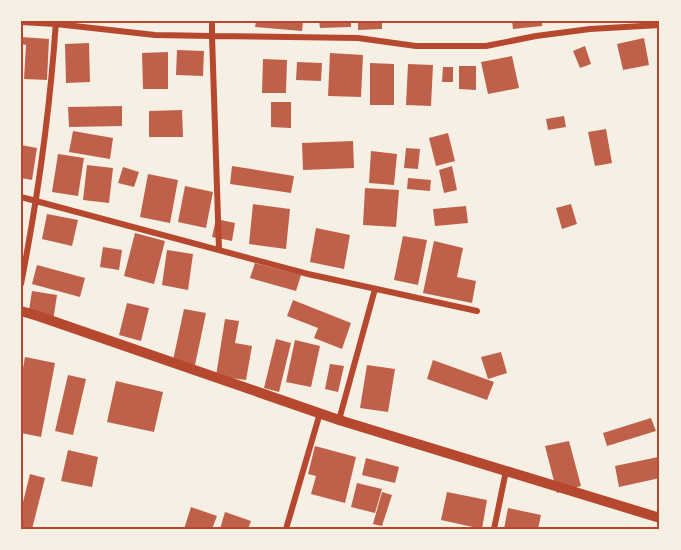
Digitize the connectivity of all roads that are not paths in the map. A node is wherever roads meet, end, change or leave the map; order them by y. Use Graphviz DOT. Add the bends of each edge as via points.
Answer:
graph roads {
  1 [pos="212,21"];
  2 [pos="21,22"];
  3 [pos="56,22"];
  4 [pos="660,25"];
  5 [pos="212,36"];
  6 [pos="21,197"];
  7 [pos="36,200"];
  8 [pos="219,249"];
  9 [pos="21,284"];
  10 [pos="375,289"];
  11 [pos="21,311"];
  12 [pos="477,311"];
  13 [pos="320,413"];
  14 [pos="339,420"];
  15 [pos="506,471"];
  16 [pos="660,518"];
  17 [pos="286,529"];
  18 [pos="494,529"];
  1 -- 5 [label="street"];
  2 -- 3 [label="street"];
  3 -- 5 [label="street" via="155,35"];
  3 -- 7 [label="street"];
  4 -- 5 [label="street" via="590,29 486,46 416,46 358,38"];
  5 -- 8 [label="street"];
  6 -- 7 [label="street"];
  7 -- 8 [label="street"];
  7 -- 9 [label="street"];
  8 -- 10 [label="street"];
  10 -- 12 [label="street"];
  10 -- 14 [label="street"];
  11 -- 13 [label="street"];
  13 -- 14 [label="street"];
  13 -- 17 [label="street"];
  14 -- 15 [label="street"];
  15 -- 16 [label="street"];
  15 -- 18 [label="street"];
}
